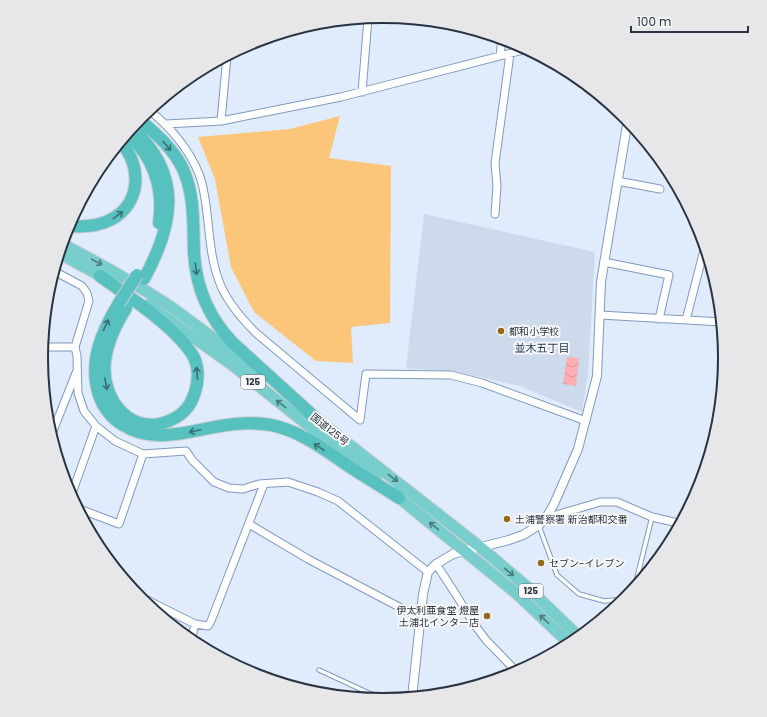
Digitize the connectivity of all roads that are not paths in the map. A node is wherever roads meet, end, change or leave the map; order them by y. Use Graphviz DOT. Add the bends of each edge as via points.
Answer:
graph roads {
  1 [pos="368,24"];
  2 [pos="501,45"];
  3 [pos="518,52"];
  4 [pos="510,54"];
  5 [pos="500,56"];
  6 [pos="226,63"];
  7 [pos="362,92"];
  8 [pos="154,114"];
  9 [pos="221,121"];
  10 [pos="144,123"];
  11 [pos="166,124"];
  12 [pos="626,127"];
  13 [pos="136,132"];
  14 [pos="130,138"];
  15 [pos="124,146"];
  16 [pos="616,181"];
  17 [pos="660,189"];
  18 [pos="495,214"];
  19 [pos="76,226"];
  20 [pos="68,247"];
  21 [pos="64,256"];
  22 [pos="703,256"];
  23 [pos="604,262"];
  24 [pos="59,273"];
  25 [pos="100,276"];
  26 [pos="140,277"];
  27 [pos="122,306"];
  28 [pos="600,315"];
  29 [pos="660,319"];
  30 [pos="686,320"];
  31 [pos="717,322"];
  32 [pos="49,347"];
  33 [pos="75,347"];
  34 [pos="77,371"];
  35 [pos="586,421"];
  36 [pos="322,423"];
  37 [pos="96,426"];
  38 [pos="55,427"];
  39 [pos="143,454"];
  40 [pos="264,484"];
  41 [pos="74,486"];
  42 [pos="399,498"];
  43 [pos="85,511"];
  44 [pos="546,518"];
  45 [pos="652,518"];
  46 [pos="676,523"];
  47 [pos="249,524"];
  48 [pos="539,525"];
  49 [pos="480,547"];
  50 [pos="465,550"];
  51 [pos="436,564"];
  52 [pos="428,572"];
  53 [pos="637,579"];
  54 [pos="617,600"];
  55 [pos="154,604"];
  56 [pos="420,618"];
  57 [pos="195,624"];
  58 [pos="575,633"];
  59 [pos="193,634"];
  60 [pos="567,639"];
  61 [pos="513,668"];
  62 [pos="319,670"];
  63 [pos="413,692"];
  64 [pos="369,693"];
  1 -- 7 [label="street"];
  2 -- 5 [label="street"];
  3 -- 4 [label="street"];
  4 -- 5 [label="street"];
  4 -- 18 [label="street" via="495,163"];
  5 -- 7 [label="street"];
  6 -- 9 [label="street"];
  7 -- 9 [label="street"];
  8 -- 11 [label="street"];
  9 -- 11 [label="street"];
  10 -- 36 [label="highway, one-way" via="171,150 187,180 192,202 197,279 210,313 224,335"];
  11 -- 35 [label="street" via="188,153 199,174 215,268 220,283 236,310 256,333 360,420 366,374 400,374 451,375 482,383"];
  12 -- 16 [label="street"];
  13 -- 26 [label="highway" via="153,151 162,168 167,191 168,216 154,260"];
  14 -- 26 [label="highway" via="150,161 160,195 158,227"];
  19 -- 15 [label="highway, one-way" via="101,224 119,215 130,202 137,177 128,151"];
  16 -- 17 [label="street"];
  16 -- 23 [label="street"];
  20 -- 36 [label="highway, 国道125号 / 125, one-way" via="170,307"];
  21 -- 25 [label="highway, 国道125号 / 125"];
  22 -- 30 [label="street"];
  23 -- 28 [label="street"];
  23 -- 29 [label="street" via="669,275"];
  24 -- 33 [label="street" via="82,286 90,301"];
  27 -- 25 [label="highway, one-way" via="106,352 104,368 105,382 111,400 130,419 157,425 168,422 188,408 195,393 198,374 192,355 160,320"];
  42 -- 25 [label="highway, 国道125号 / 125, one-way" via="231,364 165,316"];
  26 -- 27 [label="highway, bridge"];
  42 -- 27 [label="highway, one-way" via="311,441 284,428 260,423 236,424 159,435 135,432 120,424 112,418 102,402 95,374 97,353 105,328"];
  28 -- 29 [label="street"];
  28 -- 35 [label="street" via="597,376"];
  29 -- 30 [label="street"];
  30 -- 31 [label="street"];
  32 -- 33 [label="street"];
  33 -- 34 [label="street"];
  34 -- 37 [label="street" via="78,393 84,410"];
  34 -- 38 [label="street"];
  35 -- 44 [label="street" via="578,450"];
  36 -- 49 [label="highway, 国道125号 / 125, one-way"];
  37 -- 39 [label="street" via="115,441"];
  37 -- 41 [label="street"];
  39 -- 40 [label="street" via="186,451 214,482 229,488 243,489"];
  39 -- 43 [label="street" via="119,524"];
  40 -- 47 [label="street"];
  40 -- 52 [label="street" via="288,482 338,502"];
  50 -- 42 [label="highway, 国道125号 / 125, one-way"];
  44 -- 45 [label="street" via="600,502 617,502"];
  44 -- 48 [label="street"];
  45 -- 46 [label="street"];
  45 -- 53 [label="lane"];
  47 -- 56 [label="street"];
  47 -- 57 [label="street" via="211,621 208,626"];
  48 -- 49 [label="street" via="523,535"];
  48 -- 54 [label="lane" via="557,575 579,594 604,601"];
  49 -- 50 [label="street"];
  49 -- 58 [label="highway, 国道125号 / 125, one-way" via="526,586"];
  50 -- 51 [label="street"];
  60 -- 50 [label="highway, 国道125号 / 125, one-way"];
  51 -- 52 [label="street"];
  51 -- 61 [label="street" via="474,624"];
  52 -- 56 [label="street"];
  55 -- 57 [label="street"];
  56 -- 63 [label="street"];
  57 -- 59 [label="street"];
  62 -- 64 [label="lane"];
}
